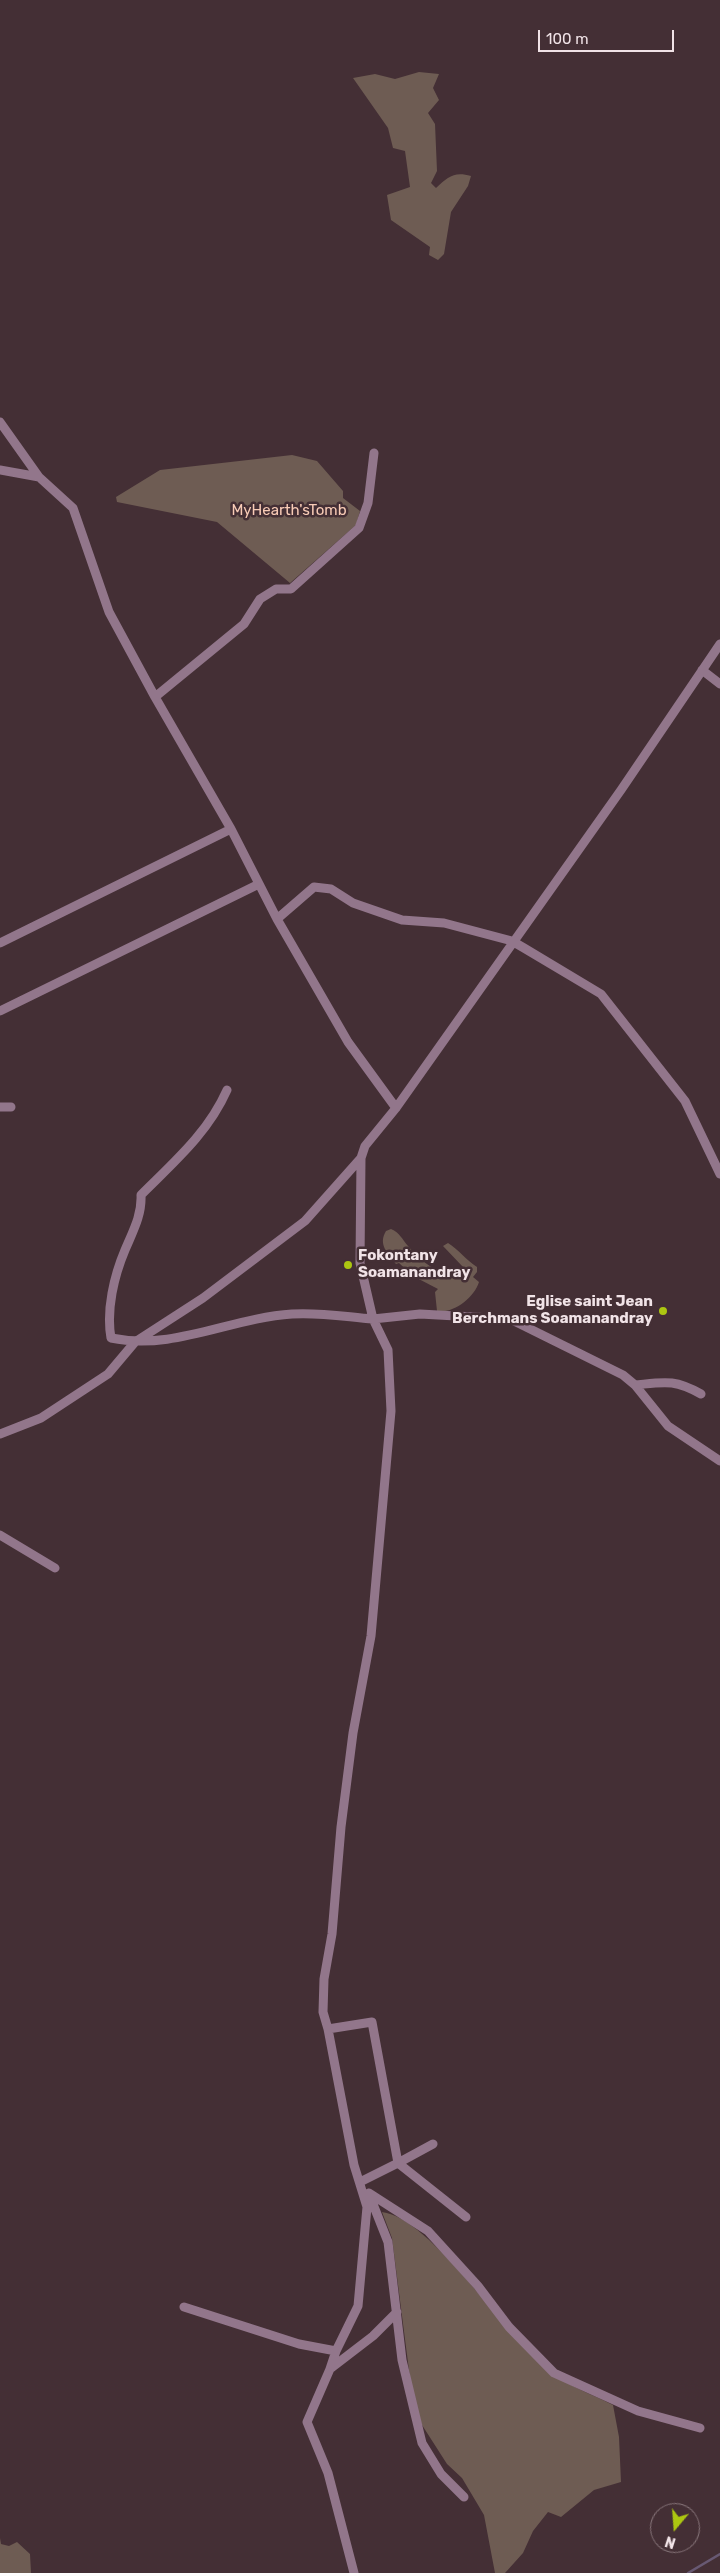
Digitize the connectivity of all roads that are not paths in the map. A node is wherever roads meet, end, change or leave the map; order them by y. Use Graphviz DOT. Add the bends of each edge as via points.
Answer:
graph roads {
  1 [pos="0,422"];
  2 [pos="374,453"];
  3 [pos="0,470"];
  4 [pos="39,477"];
  5 [pos="720,644"];
  6 [pos="702,670"];
  7 [pos="720,684"];
  8 [pos="155,697"];
  9 [pos="232,829"];
  10 [pos="259,884"];
  11 [pos="277,919"];
  12 [pos="512,941"];
  13 [pos="0,943"];
  14 [pos="0,1010"];
  15 [pos="227,1090"];
  16 [pos="0,1107"];
  17 [pos="11,1107"];
  18 [pos="396,1108"];
  19 [pos="361,1158"];
  20 [pos="720,1174"];
  21 [pos="373,1319"];
  22 [pos="135,1342"];
  23 [pos="635,1386"];
  24 [pos="701,1394"];
  25 [pos="0,1434"];
  26 [pos="719,1460"];
  27 [pos="0,1535"];
  28 [pos="55,1568"];
  29 [pos="328,2029"];
  30 [pos="433,2144"];
  31 [pos="398,2163"];
  32 [pos="360,2182"];
  33 [pos="368,2193"];
  34 [pos="466,2217"];
  35 [pos="184,2307"];
  36 [pos="396,2312"];
  37 [pos="336,2351"];
  38 [pos="330,2369"];
  39 [pos="700,2428"];
  40 [pos="464,2497"];
  41 [pos="354,2573"];
  1 -- 4 [label="street"];
  2 -- 8 [label="street" via="368,503 359,528 291,589 276,589 260,599 244,624"];
  3 -- 4 [label="street"];
  4 -- 8 [label="street" via="73,508 109,612"];
  5 -- 6 [label="street"];
  6 -- 7 [label="street"];
  6 -- 12 [label="street" via="621,790"];
  8 -- 9 [label="street"];
  9 -- 10 [label="street"];
  9 -- 13 [label="street"];
  10 -- 11 [label="street"];
  10 -- 14 [label="street"];
  11 -- 12 [label="street" via="314,887 331,889 353,903 402,920 444,923"];
  11 -- 18 [label="street" via="348,1042"];
  12 -- 18 [label="street"];
  12 -- 20 [label="street" via="601,994 684,1101"];
  15 -- 22 [label="street" via="202,1134 141,1195 142,1210 124,1253 108,1320 111,1338"];
  16 -- 17 [label="street"];
  18 -- 19 [label="street" via="365,1146"];
  19 -- 21 [label="street" via="360,1263"];
  19 -- 22 [label="street" via="305,1221 203,1298"];
  21 -- 22 [label="street" via="293,1314 164,1341"];
  21 -- 23 [label="street" via="420,1314 510,1319 622,1375"];
  21 -- 29 [label="street" via="388,1350 391,1411 371,1636 353,1733 332,1934 324,1979 323,2012"];
  22 -- 25 [label="street" via="108,1374 59,1408"];
  23 -- 24 [label="street" via="667,1382 682,1384"];
  23 -- 26 [label="street" via="668,1426"];
  27 -- 28 [label="street"];
  29 -- 31 [label="street" via="372,2022"];
  29 -- 32 [label="street"];
  30 -- 31 [label="street"];
  31 -- 32 [label="street"];
  31 -- 34 [label="street"];
  32 -- 33 [label="street"];
  32 -- 37 [label="street" via="367,2208 358,2306"];
  33 -- 36 [label="street" via="388,2242"];
  33 -- 39 [label="street" via="428,2231 478,2286 509,2327 554,2373 638,2410"];
  35 -- 37 [label="street" via="299,2344"];
  36 -- 38 [label="street" via="373,2336"];
  36 -- 40 [label="street" via="402,2360 422,2443 441,2474"];
  37 -- 38 [label="street"];
  38 -- 41 [label="street" via="307,2422 328,2472"];
}
